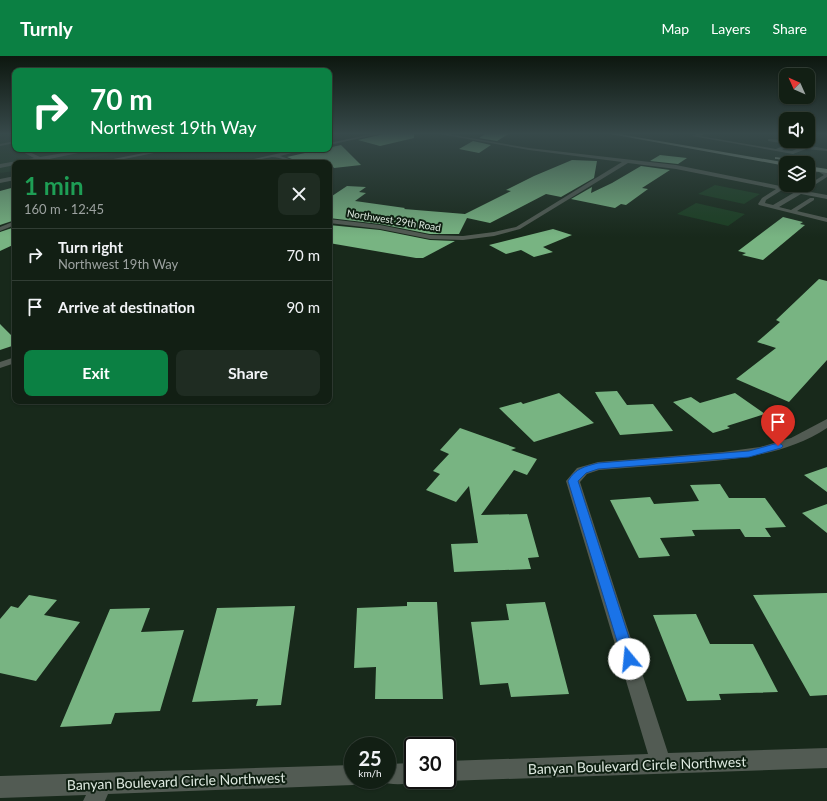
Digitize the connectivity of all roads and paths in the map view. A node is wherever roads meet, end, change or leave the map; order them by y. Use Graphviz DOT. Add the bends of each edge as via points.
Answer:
graph roads {
  1 [pos="616,168"];
  2 [pos="680,168"];
  3 [pos="815,169"];
  4 [pos="815,170"];
  5 [pos="820,170"];
  6 [pos="827,170"];
  7 [pos="12,179"];
  8 [pos="815,179"];
  9 [pos="0,181"];
  10 [pos="779,185"];
  11 [pos="779,189"];
  12 [pos="797,192"];
  13 [pos="804,192"];
  14 [pos="827,197"];
  15 [pos="812,199"];
  16 [pos="772,208"];
  17 [pos="792,212"];
  18 [pos="827,220"];
  19 [pos="332,221"];
  20 [pos="12,224"];
  21 [pos="0,229"];
  22 [pos="12,361"];
  23 [pos="0,365"];
  24 [pos="827,423"];
  25 [pos="827,758"];
  26 [pos="661,764"];
  27 [pos="456,771"];
  28 [pos="344,776"];
  29 [pos="0,787"];
  30 [pos="97,792"];
  1 -- 19 [label="street, Northwest 29th Road" via="518,228 494,234 463,238 430,237"];
  2 -- 10 [label="street"];
  3 -- 5 [label="main road"];
  4 -- 5 [label="street"];
  5 -- 6 [label="street"];
  6 -- 8 [label="street"];
  7 -- 9 [label="street"];
  11 -- 16 [label="street" via="761,204"];
  12 -- 16 [label="street"];
  13 -- 14 [label="street"];
  15 -- 17 [label="street"];
  16 -- 17 [label="street"];
  17 -- 18 [label="street"];
  20 -- 21 [label="street"];
  22 -- 23 [label="street"];
  24 -- 26 [label="street" via="804,436 749,454 598,466 582,471 573,481"];
  25 -- 26 [label="street, Banyan Boulevard Circle Northwest"];
  26 -- 27 [label="street, Banyan Boulevard Circle Northwest"];
  28 -- 30 [label="street, Banyan Boulevard Circle Northwest"];
  29 -- 30 [label="street, Banyan Boulevard Circle Northwest"];
}
